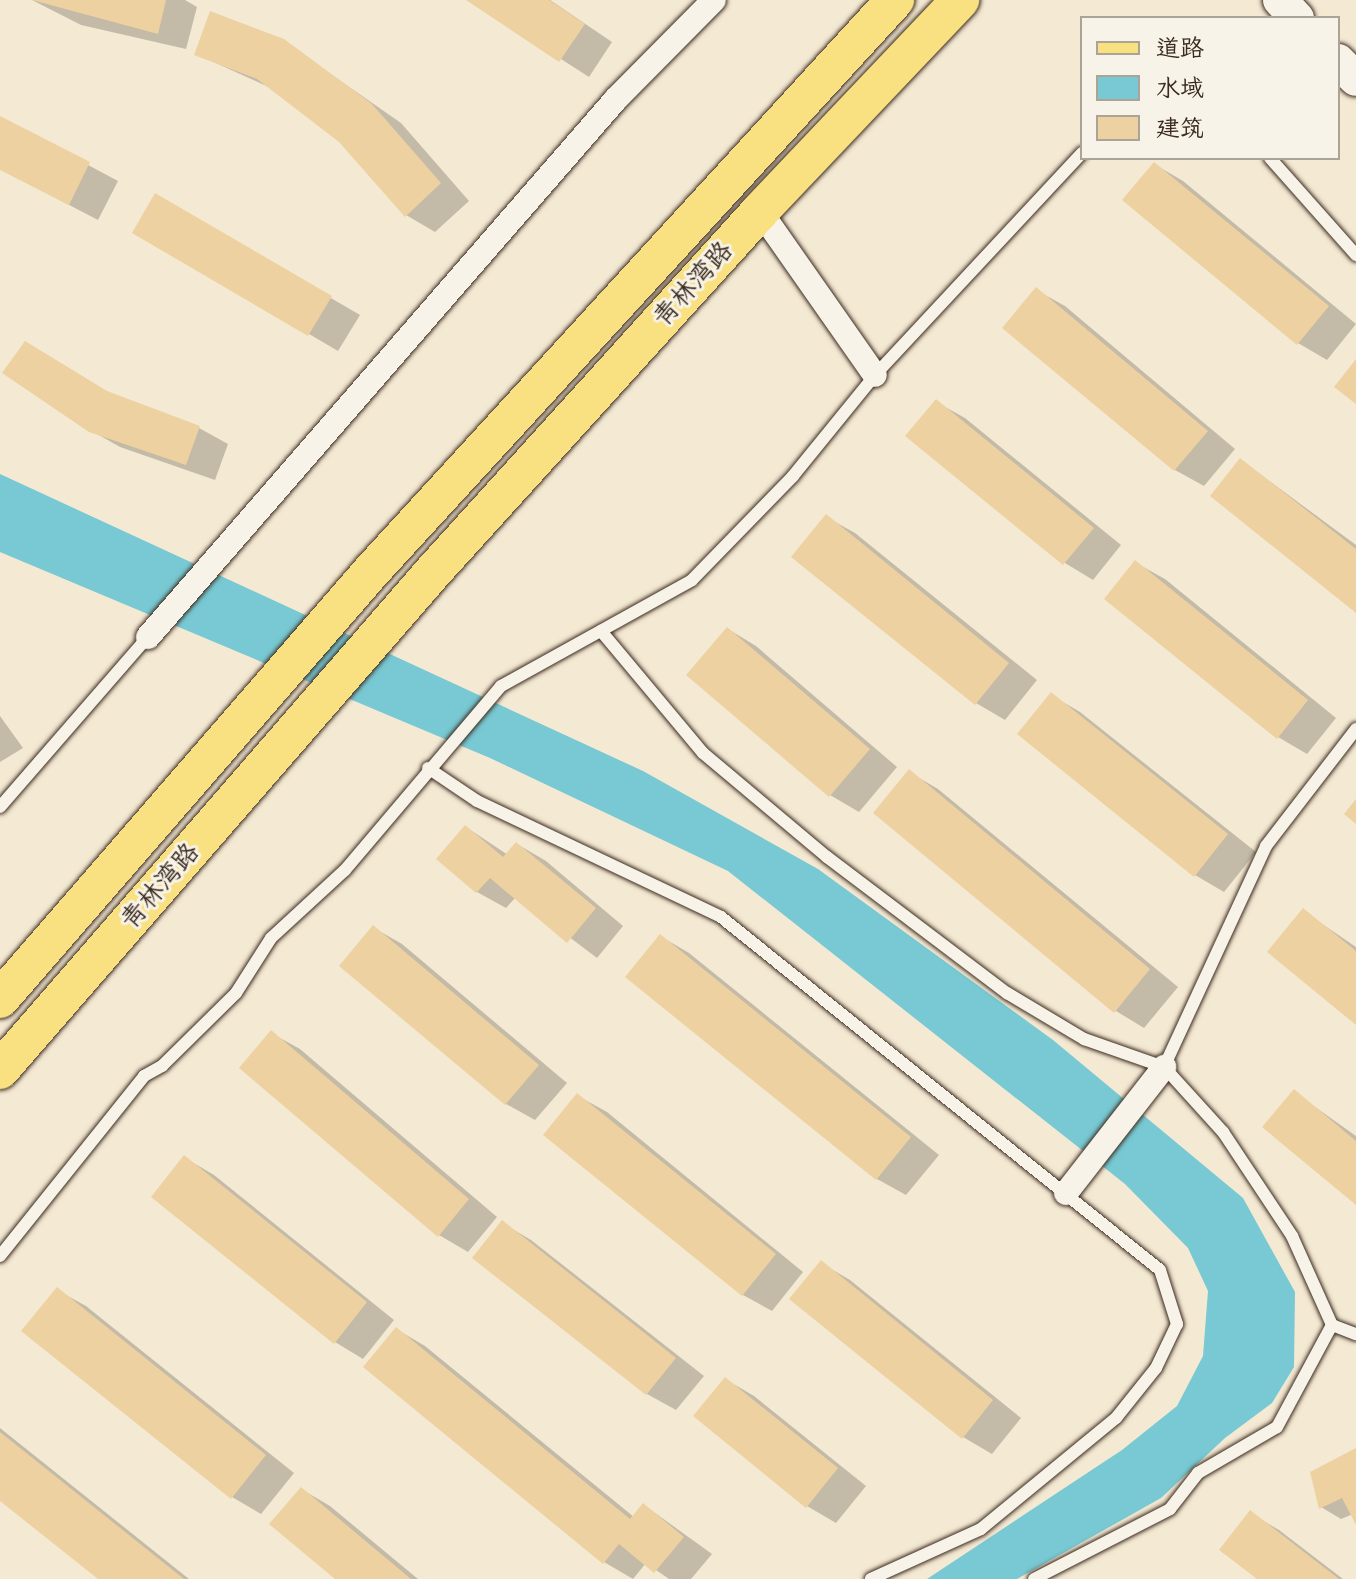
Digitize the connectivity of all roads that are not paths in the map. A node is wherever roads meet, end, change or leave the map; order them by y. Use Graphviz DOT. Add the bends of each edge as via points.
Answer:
graph roads {
  1 [pos="714,0"];
  2 [pos="895,0"];
  3 [pos="960,0"];
  4 [pos="1280,0"];
  5 [pos="1295,16"];
  6 [pos="1340,63"];
  7 [pos="1356,79"];
  8 [pos="1080,155"];
  9 [pos="1272,160"];
  10 [pos="760,211"];
  11 [pos="1356,255"];
  12 [pos="875,375"];
  13 [pos="601,631"];
  14 [pos="148,637"];
  15 [pos="1356,729"];
  16 [pos="433,764"];
  17 [pos="0,807"];
  18 [pos="0,999"];
  19 [pos="1164,1067"];
  20 [pos="0,1070"];
  21 [pos="1070,1186"];
  22 [pos="0,1256"];
  23 [pos="1332,1325"];
  24 [pos="1356,1334"];
  25 [pos="871,1579"];
  26 [pos="1034,1579"];
  1 -- 14 [label="street" via="616,99"];
  2 -- 18 [label="main road, 青林湾路" via="369,574"];
  3 -- 10 [label="main road, 青林湾路"];
  4 -- 5 [label="main road"];
  6 -- 7 [label="main road"];
  8 -- 12 [label="lane"];
  9 -- 11 [label="lane"];
  10 -- 12 [label="street"];
  10 -- 20 [label="main road, 青林湾路" via="432,573"];
  12 -- 13 [label="lane" via="793,476 692,580"];
  13 -- 16 [label="lane" via="501,686"];
  13 -- 19 [label="lane" via="703,753 827,857 1007,993 1084,1039"];
  14 -- 17 [label="lane"];
  15 -- 19 [label="lane" via="1266,846"];
  16 -- 21 [label="lane" via="477,801 721,917"];
  16 -- 22 [label="lane" via="345,870 271,938 236,993 162,1066 144,1076"];
  19 -- 21 [label="street"];
  19 -- 23 [label="lane" via="1223,1132 1292,1236"];
  21 -- 25 [label="lane" via="1160,1270 1177,1324 1156,1368 1116,1418 981,1529"];
  23 -- 24 [label="lane"];
  23 -- 26 [label="lane" via="1277,1427 1198,1473 1170,1509"];
}
